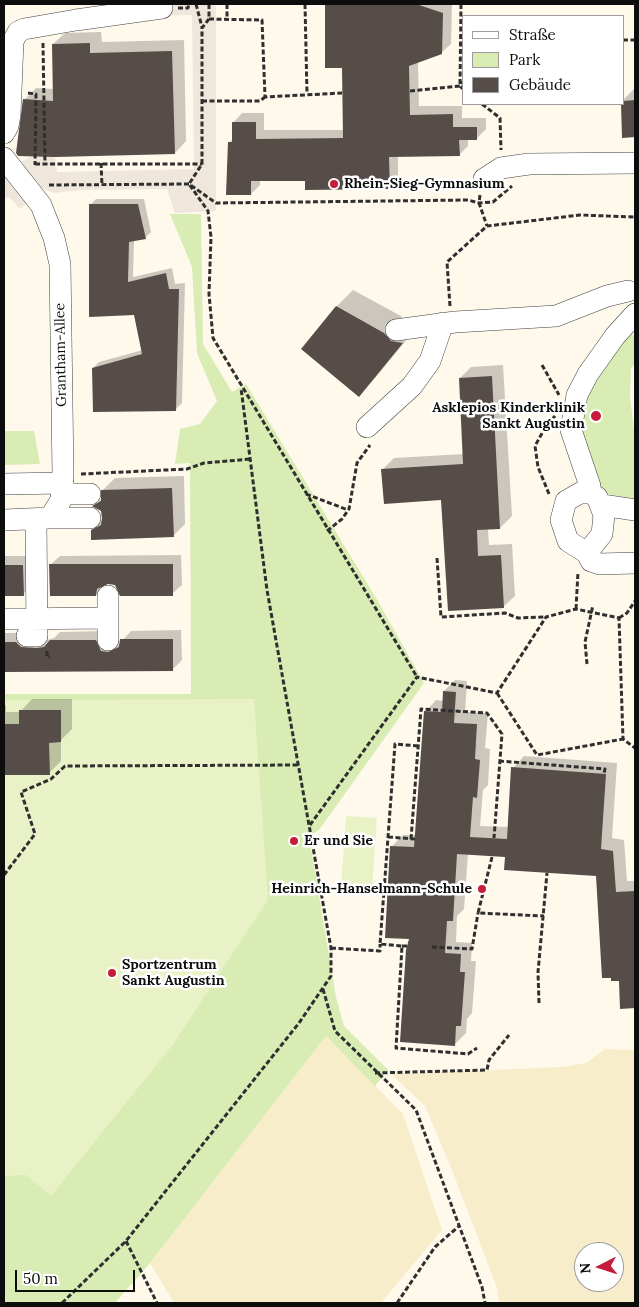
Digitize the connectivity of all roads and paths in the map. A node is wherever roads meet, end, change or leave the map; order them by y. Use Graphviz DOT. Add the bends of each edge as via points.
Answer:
graph roads {
  1 [pos="196,4"];
  2 [pos="209,4"];
  3 [pos="227,4"];
  4 [pos="305,4"];
  5 [pos="461,4"];
  6 [pos="162,8"];
  7 [pos="209,19"];
  8 [pos="227,20"];
  9 [pos="43,25"];
  10 [pos="202,28"];
  11 [pos="461,87"];
  12 [pos="12,91"];
  13 [pos="410,91"];
  14 [pos="342,93"];
  15 [pos="307,94"];
  16 [pos="265,97"];
  17 [pos="202,101"];
  18 [pos="483,105"];
  19 [pos="4,133"];
  20 [pos="4,158"];
  21 [pos="101,163"];
  22 [pos="35,164"];
  23 [pos="45,164"];
  24 [pos="202,164"];
  25 [pos="635,164"];
  26 [pos="492,173"];
  27 [pos="190,184"];
  28 [pos="102,185"];
  29 [pos="521,185"];
  30 [pos="33,186"];
  31 [pos="479,203"];
  32 [pos="635,216"];
  33 [pos="487,226"];
  34 [pos="632,286"];
  35 [pos="635,314"];
  36 [pos="449,323"];
  37 [pos="396,330"];
  38 [pos="542,365"];
  39 [pos="241,388"];
  40 [pos="571,401"];
  41 [pos="367,427"];
  42 [pos="251,459"];
  43 [pos="4,484"];
  44 [pos="63,484"];
  45 [pos="90,494"];
  46 [pos="305,494"];
  47 [pos="550,497"];
  48 [pos="596,499"];
  49 [pos="348,510"];
  50 [pos="635,510"];
  51 [pos="90,518"];
  52 [pos="43,519"];
  53 [pos="4,520"];
  54 [pos="437,558"];
  55 [pos="581,559"];
  56 [pos="635,563"];
  57 [pos="108,596"];
  58 [pos="635,601"];
  59 [pos="593,605"];
  60 [pos="576,609"];
  61 [pos="592,611"];
  62 [pos="546,616"];
  63 [pos="108,618"];
  64 [pos="619,618"];
  65 [pos="4,619"];
  66 [pos="37,632"];
  67 [pos="108,640"];
  68 [pos="587,664"];
  69 [pos="418,676"];
  70 [pos="497,693"];
  71 [pos="623,738"];
  72 [pos="418,746"];
  73 [pos="635,748"];
  74 [pos="499,761"];
  75 [pos="300,765"];
  76 [pos="604,774"];
  77 [pos="310,826"];
  78 [pos="388,838"];
  79 [pos="494,838"];
  80 [pos="492,856"];
  81 [pos="548,873"];
  82 [pos="4,875"];
  83 [pos="478,912"];
  84 [pos="544,916"];
  85 [pos="380,944"];
  86 [pos="402,946"];
  87 [pos="407,946"];
  88 [pos="432,947"];
  89 [pos="331,948"];
  90 [pos="323,989"];
  91 [pos="539,1003"];
  92 [pos="509,1036"];
  93 [pos="476,1048"];
  94 [pos="376,1072"];
  95 [pos="459,1226"];
  96 [pos="126,1241"];
  97 [pos="62,1303"];
  98 [pos="157,1303"];
  99 [pos="397,1303"];
  100 [pos="485,1303"];
  1 -- 10 [label="path"];
  2 -- 7 [label="path"];
  3 -- 8 [label="path"];
  4 -- 15 [label="path"];
  5 -- 11 [label="path"];
  6 -- 9 [label="street"];
  7 -- 8 [label="path"];
  7 -- 10 [label="path"];
  8 -- 16 [label="path" via="262,20"];
  9 -- 12 [label="street" via="24,29 15,35"];
  9 -- 23 [label="path"];
  10 -- 17 [label="path"];
  11 -- 13 [label="path"];
  12 -- 19 [label="street"];
  12 -- 22 [label="path" via="36,94"];
  14 -- 15 [label="path"];
  15 -- 16 [label="path"];
  16 -- 17 [label="path" via="260,101"];
  17 -- 24 [label="path"];
  18 -- 26 [label="path" via="500,118"];
  20 -- 30 [label="street, Grantham-Allee"];
  21 -- 23 [label="path"];
  21 -- 24 [label="path"];
  21 -- 28 [label="path"];
  22 -- 23 [label="path"];
  22 -- 30 [label="path"];
  24 -- 27 [label="path"];
  25 -- 26 [label="street" via="528,164"];
  27 -- 28 [label="path"];
  27 -- 31 [label="path" via="216,203 468,200"];
  27 -- 39 [label="path" via="208,211 213,338"];
  28 -- 30 [label="path"];
  29 -- 31 [label="path" via="511,186 493,202"];
  30 -- 44 [label="street, Grantham-Allee" via="48,218 60,264"];
  31 -- 33 [label="path"];
  32 -- 33 [label="path" via="580,215"];
  33 -- 36 [label="path" via="447,262"];
  34 -- 35 [label="street" via="630,304"];
  34 -- 36 [label="street" via="556,316"];
  35 -- 40 [label="street" via="615,336"];
  36 -- 37 [label="street"];
  36 -- 41 [label="street" via="430,361 412,386"];
  38 -- 40 [label="path"];
  39 -- 42 [label="path"];
  39 -- 46 [label="path"];
  40 -- 47 [label="path" via="546,426 535,446 538,467"];
  40 -- 48 [label="street" via="571,430"];
  42 -- 44 [label="path"];
  42 -- 75 [label="path" via="267,590"];
  43 -- 44 [label="street"];
  44 -- 45 [label="street"];
  44 -- 52 [label="street, Grantham-Allee" via="61,500"];
  46 -- 49 [label="path"];
  46 -- 69 [label="path"];
  48 -- 50 [label="street"];
  48 -- 55 [label="street" via="604,525 602,534"];
  48 -- 55 [label="street" via="580,493 566,501 561,520 568,541"];
  51 -- 52 [label="street"];
  52 -- 53 [label="street"];
  52 -- 66 [label="street"];
  54 -- 62 [label="path" via="441,617 505,613 518,618"];
  55 -- 56 [label="street" via="600,564"];
  55 -- 60 [label="path"];
  57 -- 63 [label="street"];
  58 -- 64 [label="path"];
  59 -- 61 [label="path"];
  60 -- 61 [label="path"];
  60 -- 62 [label="path"];
  61 -- 64 [label="path"];
  61 -- 68 [label="path" via="585,642"];
  62 -- 70 [label="path"];
  63 -- 66 [label="street"];
  63 -- 67 [label="street"];
  64 -- 71 [label="path"];
  65 -- 66 [label="street"];
  69 -- 70 [label="path"];
  69 -- 77 [label="path"];
  70 -- 71 [label="path" via="537,755"];
  71 -- 73 [label="path"];
  72 -- 74 [label="path" via="421,709 487,713 502,734"];
  72 -- 78 [label="path" via="395,744"];
  72 -- 78 [label="path" via="413,839"];
  74 -- 76 [label="path" via="605,768"];
  74 -- 79 [label="path"];
  75 -- 77 [label="path"];
  75 -- 82 [label="path" via="65,766 51,779 21,792 35,834"];
  77 -- 89 [label="path"];
  78 -- 85 [label="path"];
  80 -- 83 [label="path"];
  81 -- 84 [label="path"];
  83 -- 84 [label="path"];
  83 -- 88 [label="path" via="472,949"];
  84 -- 91 [label="path" via="538,972"];
  85 -- 86 [label="path"];
  85 -- 89 [label="path" via="380,951"];
  86 -- 87 [label="path"];
  86 -- 93 [label="path" via="396,1048 468,1054"];
  89 -- 90 [label="path" via="331,976"];
  90 -- 94 [label="path" via="335,1031"];
  90 -- 96 [label="path"];
  92 -- 94 [label="path" via="489,1060 487,1070"];
  94 -- 95 [label="path" via="416,1110"];
  95 -- 99 [label="path" via="435,1247"];
  95 -- 100 [label="path"];
  96 -- 97 [label="path"];
  96 -- 98 [label="path"];
}
